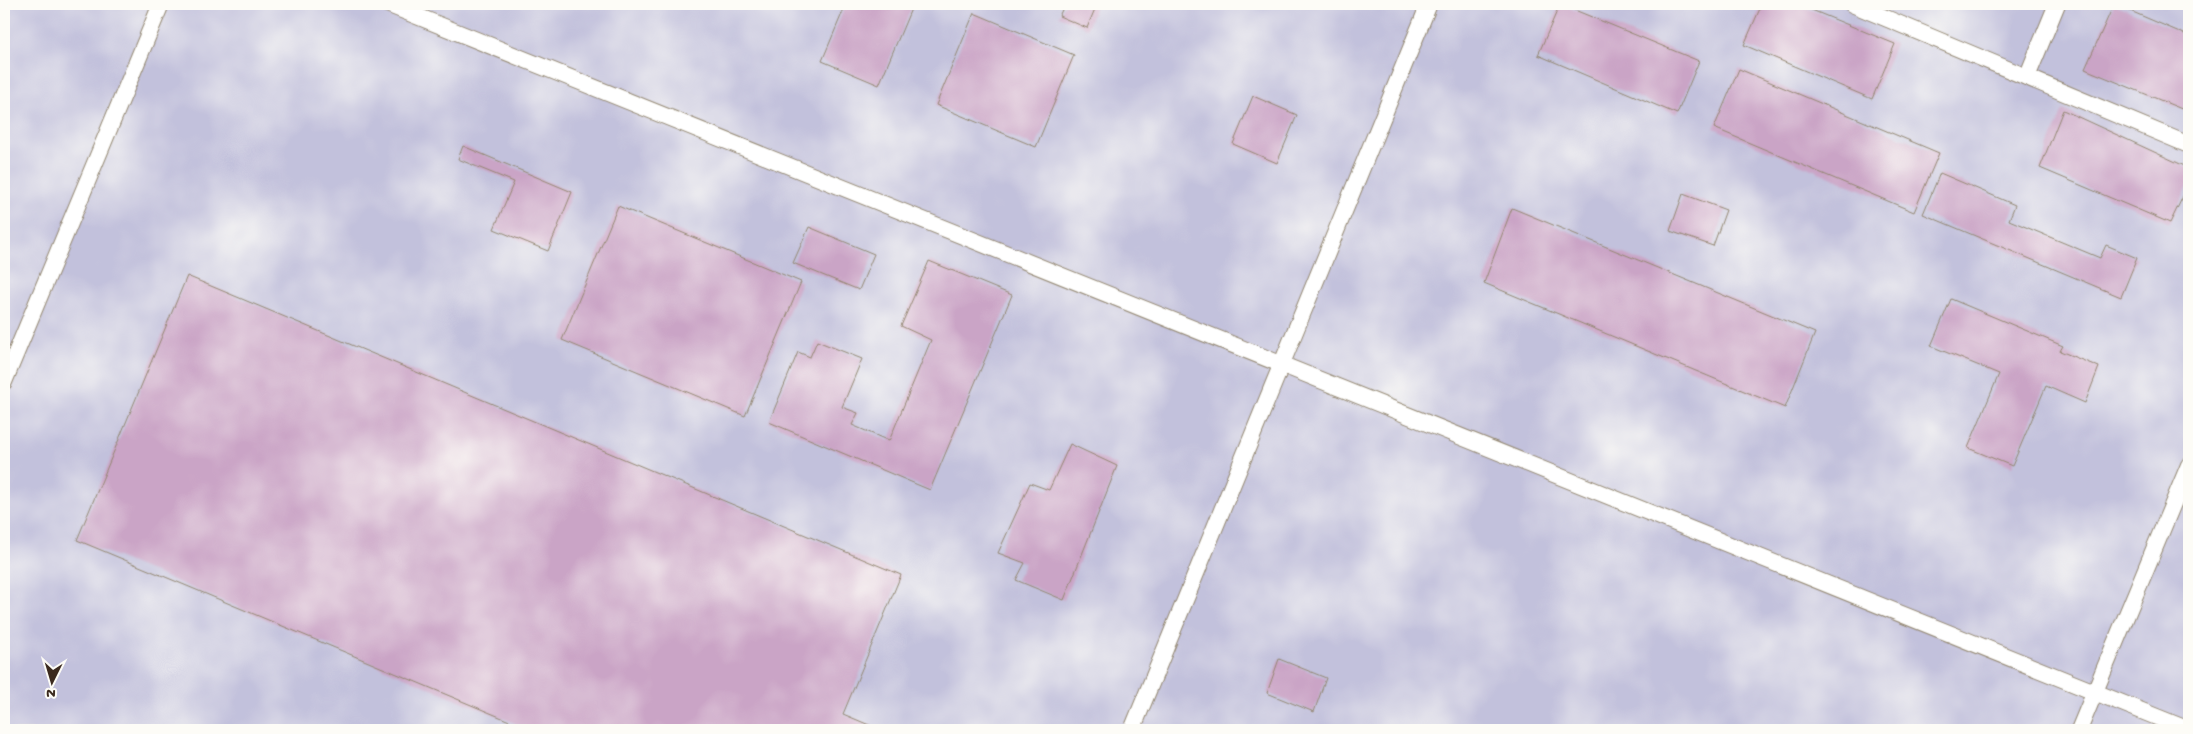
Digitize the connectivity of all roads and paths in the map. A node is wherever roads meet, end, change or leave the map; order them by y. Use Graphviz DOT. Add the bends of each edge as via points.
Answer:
graph roads {
  1 [pos="161,4"];
  2 [pos="387,4"];
  3 [pos="1429,4"];
  4 [pos="1852,4"];
  5 [pos="2057,4"];
  6 [pos="2027,78"];
  7 [pos="2189,146"];
  8 [pos="1281,365"];
  9 [pos="4,382"];
  10 [pos="2189,465"];
  11 [pos="2095,691"];
  12 [pos="1132,730"];
  13 [pos="2079,730"];
  14 [pos="2189,730"];
  1 -- 9 [label="lane"];
  2 -- 8 [label="lane"];
  3 -- 8 [label="lane"];
  4 -- 6 [label="lane"];
  5 -- 6 [label="lane"];
  6 -- 7 [label="lane"];
  8 -- 11 [label="lane"];
  8 -- 12 [label="lane"];
  10 -- 11 [label="lane"];
  11 -- 13 [label="lane"];
  11 -- 14 [label="lane"];
}
